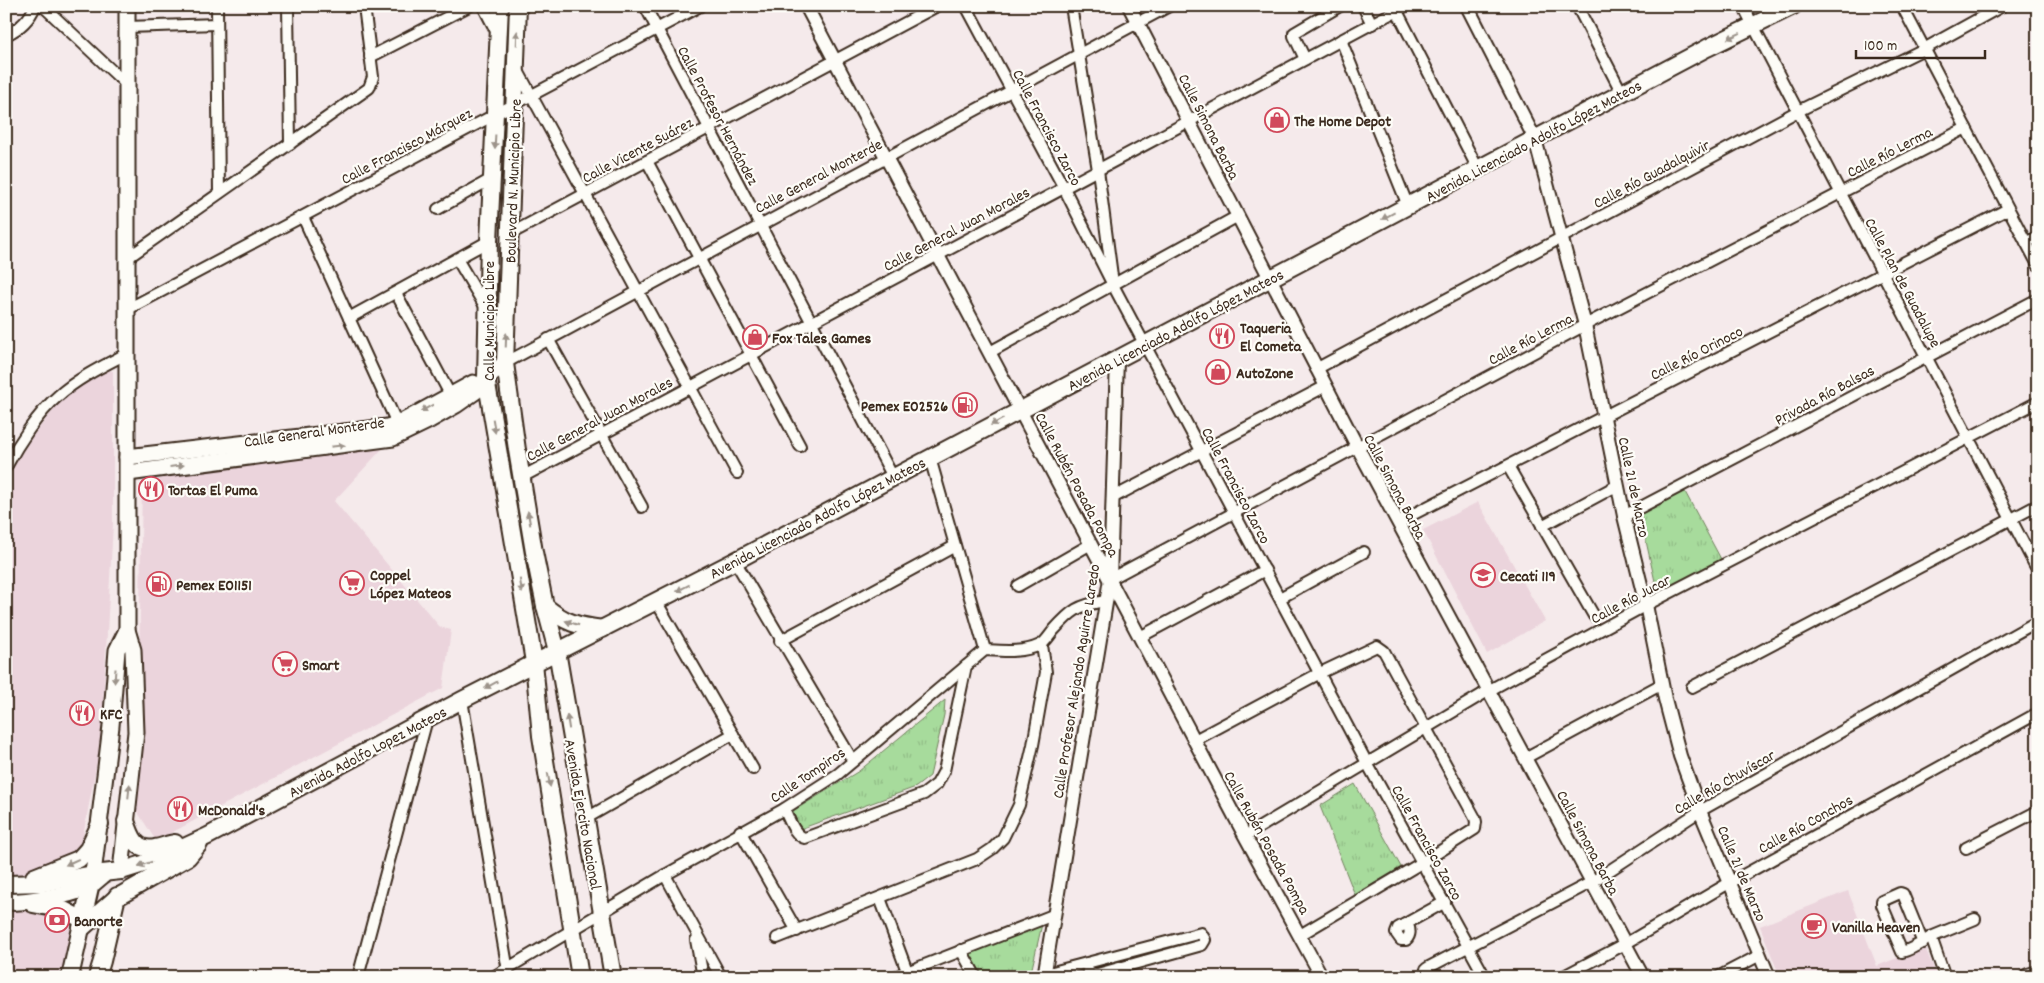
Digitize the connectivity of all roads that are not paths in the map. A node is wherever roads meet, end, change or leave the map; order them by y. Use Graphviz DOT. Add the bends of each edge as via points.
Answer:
graph roads {
  1 [pos="35,6"];
  2 [pos="43,6"];
  3 [pos="127,6"];
  4 [pos="217,6"];
  5 [pos="288,6"];
  6 [pos="364,6"];
  7 [pos="468,6"];
  8 [pos="483,6"];
  9 [pos="500,6"];
  10 [pos="518,6"];
  11 [pos="644,6"];
  12 [pos="700,6"];
  13 [pos="806,6"];
  14 [pos="937,6"];
  15 [pos="966,6"];
  16 [pos="1071,6"];
  17 [pos="1129,6"];
  18 [pos="1169,6"];
  19 [pos="1340,6"];
  20 [pos="1363,6"];
  21 [pos="1467,6"];
  22 [pos="1577,6"];
  23 [pos="1743,6"];
  24 [pos="1793,6"];
  25 [pos="1902,6"];
  26 [pos="2002,6"];
  27 [pos="1401,8"];
  28 [pos="1137,23"];
  29 [pos="217,24"];
  30 [pos="1372,24"];
  31 [pos="127,27"];
  32 [pos="1754,27"];
  33 [pos="656,29"];
  34 [pos="6,34"];
  35 [pos="499,36"];
  36 [pos="1341,40"];
  37 [pos="1924,48"];
  38 [pos="1078,54"];
  39 [pos="370,57"];
  40 [pos="1305,59"];
  41 [pos="835,60"];
  42 [pos="516,67"];
  43 [pos="126,84"];
  44 [pos="1011,90"];
  45 [pos="1622,93"];
  46 [pos="531,95"];
  47 [pos="515,104"];
  48 [pos="1798,112"];
  49 [pos="496,114"];
  50 [pos="1190,121"];
  51 [pos="709,128"];
  52 [pos="1966,128"];
  53 [pos="1535,139"];
  54 [pos="290,144"];
  55 [pos="887,158"];
  56 [pos="647,161"];
  57 [pos="1478,169"];
  58 [pos="1098,170"];
  59 [pos="493,178"];
  60 [pos="1064,188"];
  61 [pos="1840,192"];
  62 [pos="219,193"];
  63 [pos="585,193"];
  64 [pos="1408,206"];
  65 [pos="438,209"];
  66 [pos="2008,209"];
  67 [pos="1238,216"];
  68 [pos="303,217"];
  69 [pos="760,225"];
  70 [pos="510,234"];
  71 [pos="2038,237"];
  72 [pos="1561,238"];
  73 [pos="489,241"];
  74 [pos="2026,242"];
  75 [pos="938,255"];
  76 [pos="699,258"];
  77 [pos="126,259"];
  78 [pos="457,259"];
  79 [pos="2038,264"];
  80 [pos="1882,273"];
  81 [pos="1270,278"];
  82 [pos="1113,285"];
  83 [pos="638,291"];
  84 [pos="396,293"];
  85 [pos="2038,299"];
  86 [pos="126,310"];
  87 [pos="487,310"];
  88 [pos="350,318"];
  89 [pos="811,322"];
  90 [pos="1585,325"];
  91 [pos="548,339"];
  92 [pos="1145,344"];
  93 [pos="990,352"];
  94 [pos="126,354"];
  95 [pos="751,355"];
  96 [pos="1926,358"];
  97 [pos="1117,359"];
  98 [pos="505,363"];
  99 [pos="1316,369"];
  100 [pos="486,378"];
  101 [pos="1326,386"];
  102 [pos="690,387"];
  103 [pos="453,400"];
  104 [pos="2038,402"];
  105 [pos="1021,410"];
  106 [pos="1604,417"];
  107 [pos="400,430"];
  108 [pos="601,434"];
  109 [pos="1968,438"];
  110 [pos="800,446"];
  111 [pos="1358,448"];
  112 [pos="1202,452"];
  113 [pos="930,458"];
  114 [pos="128,465"];
  115 [pos="1508,466"];
  116 [pos="6,467"];
  117 [pos="737,472"];
  118 [pos="522,477"];
  119 [pos="893,477"];
  120 [pos="1618,485"];
  121 [pos="1112,498"];
  122 [pos="2038,505"];
  123 [pos="642,507"];
  124 [pos="1234,512"];
  125 [pos="1624,516"];
  126 [pos="2010,519"];
  127 [pos="1398,522"];
  128 [pos="1542,526"];
  129 [pos="1091,544"];
  130 [pos="955,546"];
  131 [pos="516,552"];
  132 [pos="534,552"];
  133 [pos="1364,552"];
  134 [pos="735,561"];
  135 [pos="1265,570"];
  136 [pos="2038,572"];
  137 [pos="1110,579"];
  138 [pos="1018,586"];
  139 [pos="1280,598"];
  140 [pos="656,601"];
  141 [pos="1106,601"];
  142 [pos="545,606"];
  143 [pos="1646,606"];
  144 [pos="1594,616"];
  145 [pos="2038,621"];
  146 [pos="603,629"];
  147 [pos="127,630"];
  148 [pos="1140,637"];
  149 [pos="780,641"];
  150 [pos="1042,645"];
  151 [pos="985,650"];
  152 [pos="557,652"];
  153 [pos="534,662"];
  154 [pos="966,666"];
  155 [pos="1320,673"];
  156 [pos="1662,684"];
  157 [pos="1692,686"];
  158 [pos="1488,691"];
  159 [pos="462,700"];
  160 [pos="2038,713"];
  161 [pos="427,719"];
  162 [pos="111,726"];
  163 [pos="1426,728"];
  164 [pos="136,732"];
  165 [pos="734,734"];
  166 [pos="1194,740"];
  167 [pos="1525,758"];
  168 [pos="853,761"];
  169 [pos="1367,763"];
  170 [pos="753,769"];
  171 [pos="784,809"];
  172 [pos="1700,811"];
  173 [pos="2038,811"];
  174 [pos="585,819"];
  175 [pos="126,821"];
  176 [pos="100,824"];
  177 [pos="740,831"];
  178 [pos="208,836"];
  179 [pos="1245,836"];
  180 [pos="192,842"];
  181 [pos="1966,848"];
  182 [pos="1423,862"];
  183 [pos="107,872"];
  184 [pos="665,875"];
  185 [pos="1592,882"];
  186 [pos="1729,883"];
  187 [pos="11,884"];
  188 [pos="116,898"];
  189 [pos="880,898"];
  190 [pos="14,902"];
  191 [pos="1445,902"];
  192 [pos="602,912"];
  193 [pos="1053,915"];
  194 [pos="1975,919"];
  195 [pos="82,924"];
  196 [pos="1408,924"];
  197 [pos="571,929"];
  198 [pos="695,931"];
  199 [pos="797,931"];
  200 [pos="1300,935"];
  201 [pos="777,938"];
  202 [pos="1927,940"];
  203 [pos="1625,944"];
  204 [pos="1468,946"];
  205 [pos="1146,948"];
  206 [pos="961,950"];
  207 [pos="1760,955"];
  208 [pos="1149,960"];
  209 [pos="1086,963"];
  210 [pos="906,971"];
  211 [pos="509,972"];
  212 [pos="1426,973"];
  213 [pos="2038,974"];
  214 [pos="1044,975"];
  215 [pos="70,977"];
  216 [pos="97,977"];
  217 [pos="358,977"];
  218 [pos="493,977"];
  219 [pos="580,977"];
  220 [pos="613,977"];
  221 [pos="703,977"];
  222 [pos="721,977"];
  223 [pos="894,977"];
  224 [pos="976,977"];
  225 [pos="1322,977"];
  226 [pos="1485,977"];
  227 [pos="1562,977"];
  228 [pos="1643,977"];
  229 [pos="1718,977"];
  230 [pos="1769,977"];
  231 [pos="1945,977"];
  232 [pos="2028,977"];
  1 -- 34 [label="street" via="24,23"];
  2 -- 43 [label="street"];
  3 -- 31 [label="main road"];
  4 -- 29 [label="street"];
  5 -- 54 [label="street"];
  6 -- 39 [label="street"];
  7 -- 39 [label="street"];
  8 -- 35 [label="street"];
  9 -- 35 [label="main road, Calle Municipio Libre"];
  42 -- 10 [label="main road, Boulevard N. Municipio Libre, one-way"];
  11 -- 33 [label="street, Calle Profesor Hernández"];
  12 -- 33 [label="street, Calle Francisco Márquez"];
  13 -- 41 [label="street, Calle Rubén Posada Pompa"];
  14 -- 41 [label="street, Calle Vicente Suárez"];
  15 -- 44 [label="street, Calle Francisco Zarco"];
  16 -- 38 [label="street"];
  17 -- 28 [label="street, Calle Simona Barba"];
  18 -- 28 [label="street, Calle General Monterde"];
  19 -- 40 [label="street" via="1294,33"];
  20 -- 30 [label="street"];
  21 -- 53 [label="street, Calle 21 de Marzo"];
  22 -- 45 [label="street"];
  23 -- 32 [label="street, Calle Plan de Guadalupe"];
  24 -- 32 [label="main road, Avenida Licenciado Adolfo López Mateos"];
  25 -- 37 [label="street"];
  26 -- 37 [label="street, Calle Río Guadalquivir"];
  27 -- 30 [label="street, Calle General Juan Morales"];
  27 -- 57 [label="street"];
  28 -- 38 [label="street, Calle General Monterde"];
  28 -- 50 [label="street, Calle Simona Barba"];
  29 -- 31 [label="street"];
  29 -- 62 [label="street"];
  30 -- 36 [label="street, Calle General Juan Morales"];
  31 -- 43 [label="main road"];
  32 -- 45 [label="main road, Avenida Licenciado Adolfo López Mateos, one-way"];
  32 -- 48 [label="street, Calle Plan de Guadalupe"];
  33 -- 46 [label="street, Calle Francisco Márquez"];
  33 -- 51 [label="street, Calle Profesor Hernández"];
  35 -- 49 [label="main road, Calle Municipio Libre"];
  36 -- 40 [label="street, Calle General Juan Morales"];
  36 -- 64 [label="street"];
  37 -- 48 [label="street, Calle Río Guadalquivir"];
  37 -- 52 [label="street"];
  38 -- 44 [label="street, Calle General Monterde"];
  38 -- 58 [label="street"];
  39 -- 54 [label="street" via="372,83 366,90"];
  40 -- 50 [label="street, Calle General Juan Morales"];
  41 -- 51 [label="street, Calle Vicente Suárez"];
  41 -- 55 [label="street, Calle Rubén Posada Pompa"];
  42 -- 46 [label="street"];
  42 -- 47 [label="main road, Boulevard N. Municipio Libre"];
  43 -- 77 [label="main road"];
  44 -- 55 [label="street, Calle General Monterde"];
  44 -- 60 [label="street, Calle Francisco Zarco"];
  45 -- 53 [label="main road, Avenida Licenciado Adolfo López Mateos"];
  46 -- 47 [label="street, Calle Francisco Márquez"];
  46 -- 63 [label="street"];
  47 -- 49 [label="street, Calle Francisco Márquez"];
  47 -- 70 [label="main road, Boulevard N. Municipio Libre"];
  48 -- 61 [label="street, Calle Plan de Guadalupe"];
  48 -- 72 [label="street, Calle Río Guadalquivir"];
  49 -- 59 [label="main road, Calle Municipio Libre, one-way"];
  49 -- 68 [label="street, Calle Francisco Márquez"];
  50 -- 58 [label="street, Calle General Juan Morales"];
  50 -- 67 [label="street, Calle Simona Barba"];
  51 -- 56 [label="street, Calle Vicente Suárez"];
  51 -- 69 [label="street, Calle Profesor Hernández"];
  52 -- 61 [label="street, Calle Río Lerma"];
  52 -- 66 [label="street"];
  53 -- 57 [label="main road, Avenida Licenciado Adolfo López Mateos"];
  53 -- 72 [label="street, Calle 21 de Marzo"];
  54 -- 62 [label="street"];
  55 -- 69 [label="street, Calle General Monterde"];
  55 -- 75 [label="street, Calle Rubén Posada Pompa"];
  56 -- 63 [label="street, Calle Vicente Suárez"];
  56 -- 76 [label="street"];
  57 -- 64 [label="main road, Avenida Licenciado Adolfo López Mateos"];
  58 -- 60 [label="street, Calle General Juan Morales"];
  58 -- 82 [label="street"];
  59 -- 65 [label="street"];
  59 -- 73 [label="main road, Calle Municipio Libre"];
  60 -- 75 [label="street, Calle General Juan Morales"];
  60 -- 82 [label="street, Calle Francisco Zarco"];
  61 -- 80 [label="street, Calle Plan de Guadalupe"];
  61 -- 90 [label="street, Calle Río Lerma"];
  62 -- 77 [label="street"];
  63 -- 70 [label="street, Calle Vicente Suárez"];
  63 -- 83 [label="street"];
  64 -- 81 [label="main road, Avenida Licenciado Adolfo López Mateos, one-way"];
  66 -- 74 [label="street"];
  66 -- 80 [label="street, Calle Río Orinoco"];
  67 -- 81 [label="street, Calle Simona Barba"];
  67 -- 82 [label="street"];
  68 -- 86 [label="street, Calle Francisco Márquez"];
  68 -- 88 [label="street"];
  69 -- 76 [label="street, Calle General Monterde"];
  69 -- 89 [label="street, Calle Profesor Hernández"];
  98 -- 70 [label="main road, Boulevard N. Municipio Libre, one-way"];
  71 -- 74 [label="street"];
  72 -- 90 [label="street, Calle 21 de Marzo"];
  72 -- 99 [label="street, Calle Río Guadalquivir"];
  73 -- 78 [label="street"];
  73 -- 87 [label="main road, Calle Municipio Libre"];
  74 -- 79 [label="street"];
  75 -- 89 [label="street, Calle General Juan Morales"];
  75 -- 93 [label="street, Calle Rubén Posada Pompa"];
  76 -- 83 [label="street, Calle General Monterde"];
  76 -- 95 [label="street"];
  77 -- 86 [label="main road"];
  78 -- 84 [label="street"];
  78 -- 87 [label="street"];
  80 -- 96 [label="street, Calle Plan de Guadalupe"];
  80 -- 106 [label="street, Calle Río Orinoco"];
  81 -- 92 [label="main road, Avenida Licenciado Adolfo López Mateos"];
  81 -- 99 [label="street, Calle Simona Barba"];
  82 -- 92 [label="street, Calle Francisco Zarco"];
  82 -- 93 [label="street"];
  83 -- 91 [label="street, Calle General Monterde"];
  83 -- 102 [label="street"];
  84 -- 88 [label="street"];
  84 -- 103 [label="street"];
  85 -- 96 [label="street, Privada Río Balsas"];
  86 -- 94 [label="main road"];
  87 -- 100 [label="main road, Calle Municipio Libre"];
  88 -- 107 [label="street"];
  89 -- 95 [label="street, Calle General Juan Morales"];
  89 -- 119 [label="street, Calle Profesor Hernández"];
  90 -- 106 [label="street, Calle 21 de Marzo"];
  90 -- 111 [label="street, Calle Río Lerma"];
  91 -- 98 [label="street, Calle General Monterde"];
  91 -- 108 [label="street"];
  92 -- 97 [label="main road, Avenida Licenciado Adolfo López Mateos"];
  92 -- 112 [label="street, Calle Francisco Zarco"];
  93 -- 105 [label="street, Calle Rubén Posada Pompa"];
  94 -- 114 [label="main road"];
  94 -- 116 [label="street" via="69,386 56,397"];
  95 -- 102 [label="street, Calle General Juan Morales"];
  95 -- 110 [label="street"];
  96 -- 109 [label="street, Calle Plan de Guadalupe"];
  96 -- 125 [label="street, Privada Río Balsas"];
  97 -- 105 [label="main road, Avenida Licenciado Adolfo López Mateos"];
  97 -- 121 [label="street, Calle Profesor Alejando Aguirre Laredo"];
  98 -- 100 [label="main road, Calle General Monterde"];
  98 -- 118 [label="main road, Boulevard N. Municipio Libre"];
  99 -- 101 [label="street, Calle Simona Barba"];
  100 -- 103 [label="main road, Calle General Monterde"];
  100 -- 131 [label="main road, Calle Municipio Libre, one-way"];
  101 -- 111 [label="street, Calle Simona Barba"];
  101 -- 112 [label="street"];
  102 -- 108 [label="street, Calle General Juan Morales"];
  102 -- 117 [label="street"];
  103 -- 107 [label="main road, Calle General Monterde"];
  104 -- 109 [label="street, Calle Río Jucar"];
  105 -- 113 [label="main road, Avenida Licenciado Adolfo López Mateos, one-way"];
  105 -- 129 [label="street, Calle Rubén Posada Pompa"];
  106 -- 115 [label="street, Calle Río Orinoco"];
  106 -- 120 [label="street, Calle 21 de Marzo"];
  107 -- 114 [label="main road, Calle General Monterde" via="377,429"];
  108 -- 118 [label="street, Calle General Juan Morales"];
  108 -- 123 [label="street"];
  109 -- 126 [label="street, Calle Plan de Guadalupe"];
  109 -- 143 [label="street, Calle Río Jucar"];
  111 -- 124 [label="street, Calle Río Lerma"];
  111 -- 127 [label="street, Calle Simona Barba"];
  112 -- 121 [label="street"];
  112 -- 124 [label="street, Calle Francisco Zarco"];
  113 -- 119 [label="main road, Avenida Licenciado Adolfo López Mateos"];
  113 -- 130 [label="street"];
  114 -- 147 [label="main road"];
  115 -- 127 [label="street, Calle Río Orinoco"];
  115 -- 128 [label="street"];
  132 -- 118 [label="main road, Boulevard N. Municipio Libre, one-way"];
  119 -- 134 [label="main road, Avenida Licenciado Adolfo López Mateos"];
  120 -- 125 [label="street, Calle 21 de Marzo"];
  120 -- 128 [label="street"];
  121 -- 137 [label="street, Calle Profesor Alejando Aguirre Laredo"];
  122 -- 126 [label="street"];
  124 -- 135 [label="street, Calle Francisco Zarco"];
  124 -- 137 [label="street, Calle Río Lerma"];
  125 -- 143 [label="street, Calle 21 de Marzo"];
  126 -- 136 [label="street, Calle Plan de Guadalupe"];
  126 -- 157 [label="street"];
  127 -- 158 [label="street, Calle Simona Barba"];
  128 -- 144 [label="street"];
  129 -- 137 [label="street, Calle Rubén Posada Pompa"];
  129 -- 138 [label="street"];
  130 -- 149 [label="street"];
  130 -- 151 [label="street"];
  131 -- 132 [label="main road"];
  131 -- 153 [label="main road, Calle Municipio Libre, one-way"];
  132 -- 142 [label="main road, Boulevard N. Municipio Libre"];
  133 -- 139 [label="street"];
  134 -- 140 [label="main road, Avenida Licenciado Adolfo López Mateos, one-way"];
  134 -- 149 [label="street"];
  135 -- 139 [label="street, Calle Francisco Zarco"];
  135 -- 148 [label="street"];
  137 -- 141 [label="street, Calle Profesor Alejando Aguirre Laredo"];
  137 -- 148 [label="street, Calle Rubén Posada Pompa"];
  139 -- 155 [label="street, Calle Francisco Zarco"];
  140 -- 146 [label="main road, Avenida Licenciado Adolfo López Mateos"];
  140 -- 165 [label="street"];
  141 -- 150 [label="street" via="1086,604 1075,610"];
  141 -- 193 [label="street, Calle Profesor Alejando Aguirre Laredo"];
  146 -- 142 [label="main road, one-way" via="570,623 558,618"];
  142 -- 152 [label="main road, Boulevard N. Municipio Libre"];
  143 -- 156 [label="street, Calle 21 de Marzo"];
  143 -- 158 [label="street, Calle Río Jucar"];
  145 -- 172 [label="street, Calle Río Chuvíscar"];
  146 -- 152 [label="main road, Avenida Licenciado Adolfo López Mateos"];
  147 -- 162 [label="main road, one-way" via="117,650"];
  147 -- 164 [label="main road" via="133,650"];
  148 -- 166 [label="street, Calle Rubén Posada Pompa"];
  149 -- 168 [label="street"];
  150 -- 151 [label="street" via="1026,650"];
  150 -- 189 [label="street" via="1046,672 1033,745 1019,805 1003,838 977,859"];
  151 -- 154 [label="street, Calle Tompiros"];
  152 -- 153 [label="main road, Avenida Adolfo Lopez Mateos"];
  174 -- 152 [label="main road, Avenida Ejercito Nacional, one-way"];
  153 -- 159 [label="main road, Avenida Adolfo Lopez Mateos, one-way"];
  153 -- 197 [label="main road, Avenida Ejercito Nacional, one-way" via="541,736"];
  154 -- 168 [label="street, Calle Tompiros"];
  154 -- 171 [label="street" via="944,771 937,784 924,794 805,838 796,832"];
  155 -- 163 [label="street" via="1380,646"];
  155 -- 166 [label="street"];
  155 -- 169 [label="street, Calle Francisco Zarco"];
  156 -- 167 [label="street"];
  156 -- 172 [label="street, Calle 21 de Marzo" via="1680,756"];
  158 -- 163 [label="street, Calle Río Jucar"];
  158 -- 167 [label="street, Calle Simona Barba"];
  159 -- 161 [label="main road, Avenida Adolfo Lopez Mateos"];
  159 -- 211 [label="street"];
  160 -- 186 [label="street, Calle Río Conchos"];
  161 -- 178 [label="main road, Avenida Adolfo Lopez Mateos"];
  161 -- 217 [label="street"];
  162 -- 164 [label="main road" via="127,725"];
  162 -- 176 [label="main road"];
  163 -- 169 [label="street, Calle Río Jucar"];
  163 -- 182 [label="street" via="1475,818 1476,826 1472,832"];
  175 -- 164 [label="main road, one-way"];
  165 -- 170 [label="street"];
  165 -- 174 [label="street"];
  166 -- 179 [label="street, Calle Rubén Posada Pompa"];
  167 -- 185 [label="street, Calle Simona Barba"];
  168 -- 171 [label="street, Calle Tompiros"];
  169 -- 179 [label="street, Calle Río Jucar"];
  169 -- 182 [label="street, Calle Francisco Zarco"];
  171 -- 177 [label="street, Calle Tompiros"];
  172 -- 185 [label="street, Calle Río Chuvíscar"];
  172 -- 186 [label="street, Calle 21 de Marzo"];
  173 -- 181 [label="street"];
  174 -- 192 [label="main road, Avenida Ejercito Nacional"];
  175 -- 180 [label="main road" via="130,835 144,848"];
  175 -- 183 [label="main road"];
  176 -- 183 [label="main road"];
  176 -- 187 [label="main road, one-way" via="79,860"];
  177 -- 184 [label="street, Calle Tompiros"];
  177 -- 199 [label="street"];
  178 -- 180 [label="main road, Avenida Adolfo Lopez Mateos"];
  178 -- 188 [label="main road" via="188,857"];
  179 -- 200 [label="street, Calle Rubén Posada Pompa"];
  180 -- 183 [label="main road, Avenida Adolfo Lopez Mateos, one-way" via="156,860"];
  182 -- 191 [label="street, Calle Francisco Zarco"];
  182 -- 200 [label="street"];
  183 -- 187 [label="main road" via="44,883"];
  183 -- 188 [label="main road"];
  183 -- 190 [label="main road" via="65,894"];
  183 -- 195 [label="main road"];
  184 -- 192 [label="street, Calle Tompiros"];
  184 -- 198 [label="street"];
  185 -- 203 [label="street, Calle Simona Barba"];
  185 -- 204 [label="street, Calle Río Chuvíscar"];
  186 -- 203 [label="street, Calle Río Conchos"];
  186 -- 207 [label="street, Calle 21 de Marzo"];
  188 -- 195 [label="main road"];
  188 -- 216 [label="main road"];
  189 -- 199 [label="street"];
  189 -- 210 [label="street"];
  190 -- 195 [label="main road" via="64,910"];
  191 -- 196 [label="street"];
  191 -- 204 [label="street, Calle Francisco Zarco"];
  192 -- 197 [label="street, Calle Tompiros"];
  192 -- 220 [label="main road, Avenida Ejercito Nacional"];
  193 -- 206 [label="street"];
  193 -- 214 [label="street, Calle Profesor Alejando Aguirre Laredo"];
  194 -- 202 [label="street"];
  195 -- 215 [label="main road"];
  197 -- 211 [label="street, Calle Tompiros"];
  197 -- 219 [label="main road, Avenida Ejercito Nacional"];
  198 -- 221 [label="street"];
  198 -- 222 [label="street"];
  199 -- 201 [label="street"];
  200 -- 225 [label="street, Calle Rubén Posada Pompa"];
  202 -- 202 [label="street" via="1901,951 1882,901 1903,894"];
  202 -- 231 [label="street"];
  203 -- 227 [label="street, Calle Río Conchos"];
  203 -- 228 [label="street, Calle Simona Barba"];
  204 -- 212 [label="street, Calle Río Chuvíscar"];
  204 -- 226 [label="street, Calle Francisco Zarco"];
  205 -- 208 [label="street"];
  205 -- 208 [label="street" via="1200,934 1205,940 1202,945"];
  205 -- 209 [label="street"];
  206 -- 210 [label="street"];
  206 -- 224 [label="street"];
  207 -- 229 [label="street"];
  207 -- 230 [label="street, Calle 21 de Marzo"];
  208 -- 209 [label="street" via="1094,976 1089,973"];
  209 -- 214 [label="street"];
  210 -- 223 [label="street"];
  211 -- 218 [label="street, Calle Tompiros"];
  213 -- 232 [label="main road"];
}
